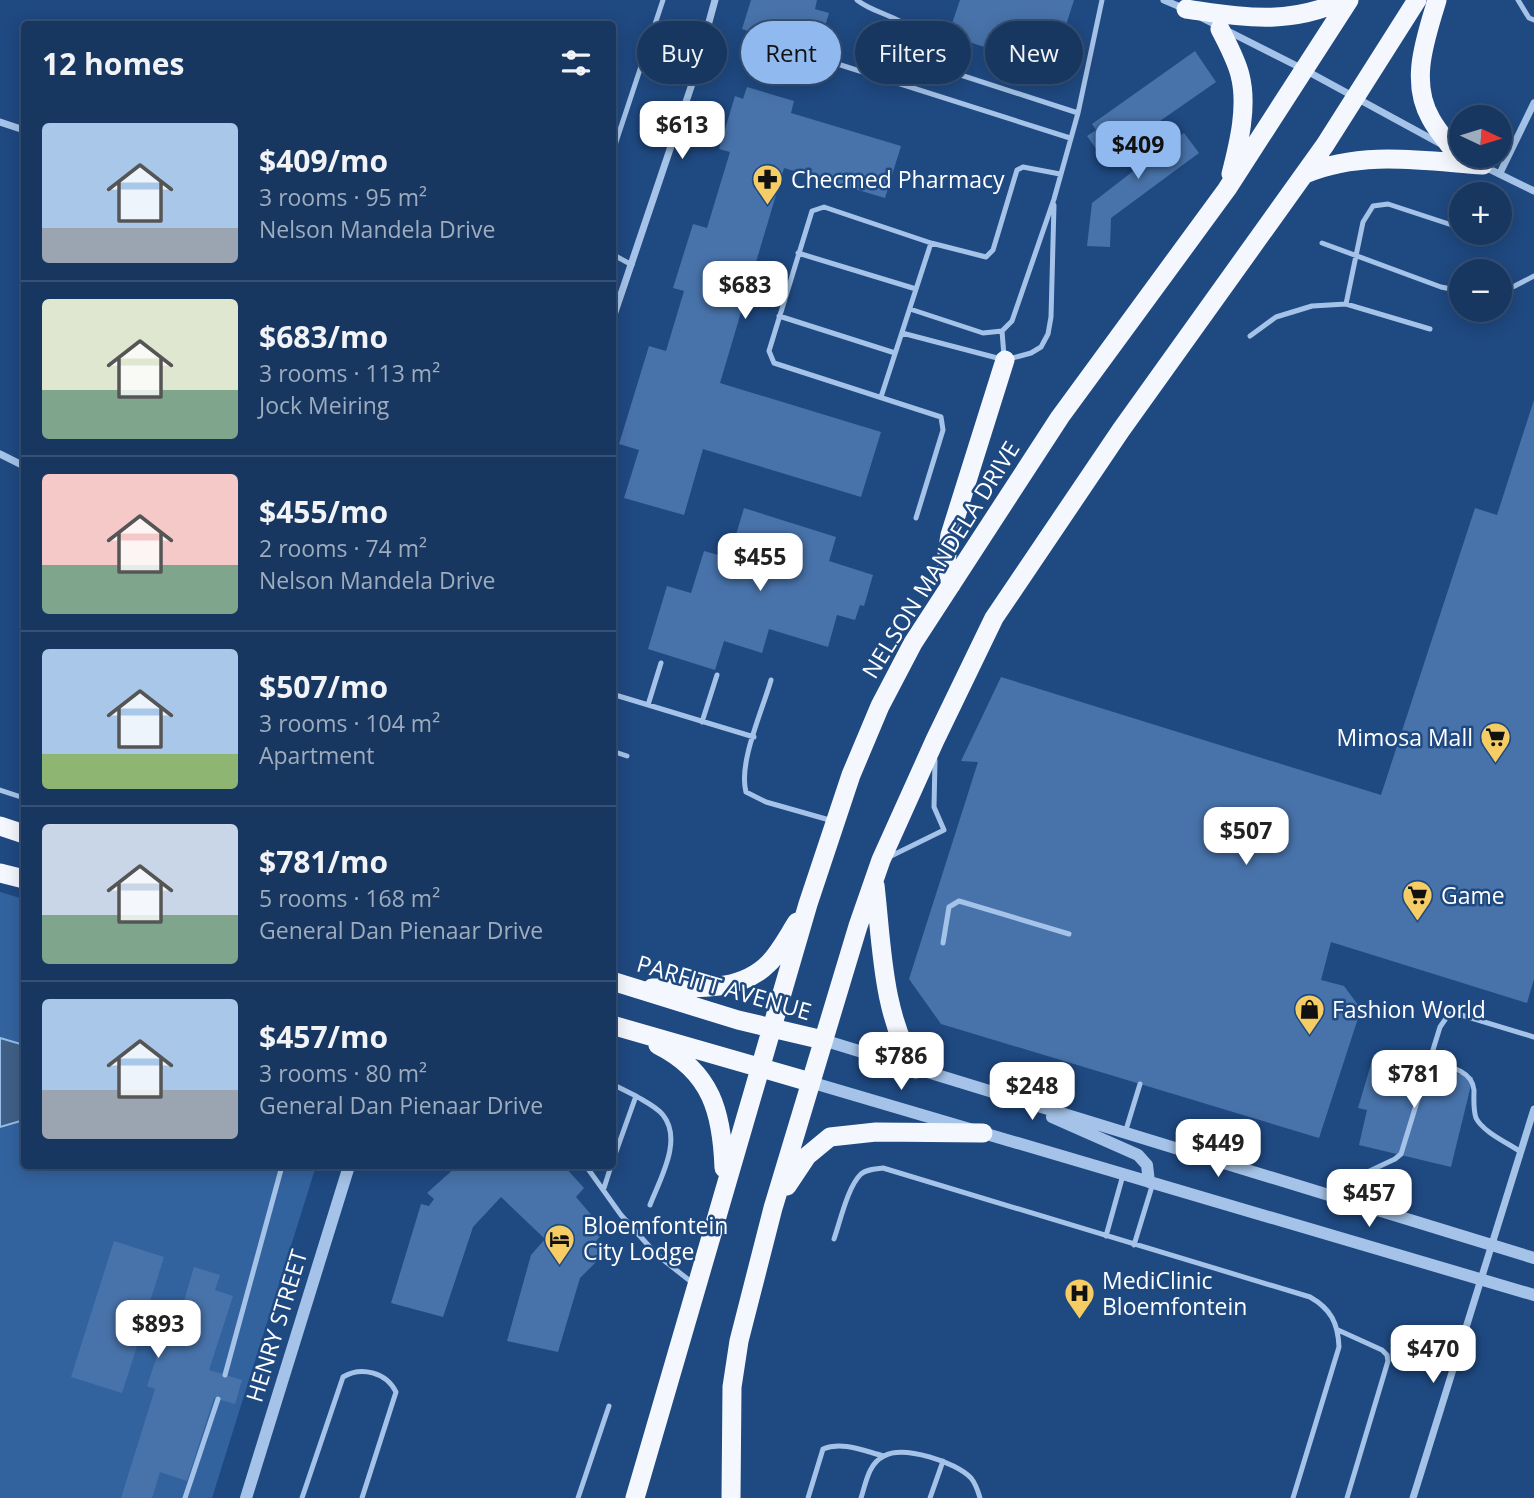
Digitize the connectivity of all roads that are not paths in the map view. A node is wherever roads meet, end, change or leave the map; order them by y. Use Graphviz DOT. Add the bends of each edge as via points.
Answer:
graph roads {
  1 [pos="663,0"];
  2 [pos="715,0"];
  3 [pos="857,0"];
  4 [pos="1102,0"];
  5 [pos="1164,0"];
  6 [pos="1343,0"];
  7 [pos="1349,0"];
  8 [pos="1417,0"];
  9 [pos="1437,0"];
  10 [pos="1518,0"];
  11 [pos="1186,9"];
  12 [pos="1534,20"];
  13 [pos="1220,29"];
  14 [pos="841,65"];
  15 [pos="1305,70"];
  16 [pos="1356,98"];
  17 [pos="1534,103"];
  18 [pos="1078,113"];
  19 [pos="0,122"];
  20 [pos="21,129"];
  21 [pos="1070,138"];
  22 [pos="1449,140"];
  23 [pos="616,142"];
  24 [pos="1449,147"];
  25 [pos="1492,169"];
  26 [pos="1060,174"];
  27 [pos="1305,174"];
  28 [pos="1227,189"];
  29 [pos="1534,191"];
  30 [pos="1054,199"];
  31 [pos="1449,224"];
  32 [pos="931,243"];
  33 [pos="1322,243"];
  34 [pos="798,253"];
  35 [pos="1355,255"];
  36 [pos="616,256"];
  37 [pos="632,265"];
  38 [pos="1534,276"];
  39 [pos="1512,287"];
  40 [pos="916,289"];
  41 [pos="1449,289"];
  42 [pos="1346,304"];
  43 [pos="616,306"];
  44 [pos="910,309"];
  45 [pos="779,316"];
  46 [pos="1430,329"];
  47 [pos="1002,331"];
  48 [pos="902,333"];
  49 [pos="1250,337"];
  50 [pos="895,353"];
  51 [pos="1005,360"];
  52 [pos="881,397"];
  53 [pos="0,454"];
  54 [pos="21,464"];
  55 [pos="916,518"];
  56 [pos="951,585"];
  57 [pos="661,663"];
  58 [pos="717,675"];
  59 [pos="771,680"];
  60 [pos="616,695"];
  61 [pos="648,705"];
  62 [pos="702,722"];
  63 [pos="754,737"];
  64 [pos="936,740"];
  65 [pos="616,752"];
  66 [pos="627,756"];
  67 [pos="0,790"];
  68 [pos="21,796"];
  69 [pos="836,821"];
  70 [pos="0,827"];
  71 [pos="21,833"];
  72 [pos="881,860"];
  73 [pos="0,873"];
  74 [pos="21,878"];
  75 [pos="874,880"];
  76 [pos="808,904"];
  77 [pos="1069,934"];
  78 [pos="943,943"];
  79 [pos="616,982"];
  80 [pos="634,988"];
  81 [pos="621,1028"];
  82 [pos="771,1028"];
  83 [pos="1534,1037"];
  84 [pos="823,1040"];
  85 [pos="1430,1062"];
  86 [pos="760,1068"];
  87 [pos="916,1069"];
  88 [pos="810,1082"];
  89 [pos="1140,1084"];
  90 [pos="616,1086"];
  91 [pos="636,1096"];
  92 [pos="1024,1102"];
  93 [pos="1534,1109"];
  94 [pos="983,1133"];
  95 [pos="1125,1133"];
  96 [pos="1521,1152"];
  97 [pos="616,1153"];
  98 [pos="281,1169"];
  99 [pos="348,1169"];
  100 [pos="588,1169"];
  101 [pos="610,1169"];
  102 [pos="1123,1174"];
  103 [pos="1151,1183"];
  104 [pos="725,1185"];
  105 [pos="604,1188"];
  106 [pos="1321,1193"];
  107 [pos="650,1205"];
  108 [pos="773,1208"];
  109 [pos="1106,1236"];
  110 [pos="834,1239"];
  111 [pos="1134,1245"];
  112 [pos="1492,1245"];
  113 [pos="1534,1258"];
  114 [pos="1481,1280"];
  115 [pos="696,1286"];
  116 [pos="1534,1296"];
  117 [pos="1338,1330"];
  118 [pos="225,1375"];
  119 [pos="218,1399"];
  120 [pos="609,1406"];
  121 [pos="884,1456"];
  122 [pos="943,1461"];
  123 [pos="185,1498"];
  124 [pos="246,1498"];
  125 [pos="302,1498"];
  126 [pos="362,1498"];
  127 [pos="578,1498"];
  128 [pos="635,1498"];
  129 [pos="731,1498"];
  130 [pos="808,1498"];
  131 [pos="861,1498"];
  132 [pos="930,1498"];
  133 [pos="980,1498"];
  134 [pos="1293,1498"];
  135 [pos="1347,1498"];
  136 [pos="1413,1498"];
  1 -- 23 [label="lane"];
  2 -- 37 [label="street"];
  3 -- 18 [label="lane" via="915,31 936,67"];
  4 -- 18 [label="lane"];
  5 -- 11 [label="street"];
  6 -- 11 [label="highway" via="1275,19"];
  7 -- 15 [label="highway, NELSON MANDELA DRIVE"];
  8 -- 16 [label="highway"];
  9 -- 22 [label="highway" via="1425,39 1420,82 1423,103"];
  10 -- 12 [label="lane"];
  11 -- 13 [label="street"];
  13 -- 15 [label="street"];
  13 -- 28 [label="highway" via="1240,73 1244,94"];
  14 -- 21 [label="lane"];
  15 -- 16 [label="street"];
  15 -- 28 [label="highway, NELSON MANDELA DRIVE"];
  16 -- 24 [label="street"];
  16 -- 27 [label="highway"];
  17 -- 25 [label="street"];
  18 -- 21 [label="lane"];
  19 -- 20 [label="street"];
  21 -- 26 [label="lane"];
  25 -- 27 [label="highway" via="1415,160 1350,160"];
  25 -- 29 [label="street"];
  26 -- 30 [label="lane"];
  26 -- 32 [label="lane" via="1023,167 1017,170 993,250 986,257"];
  27 -- 64 [label="highway" via="1121,430 995,618"];
  28 -- 56 [label="highway, NELSON MANDELA DRIVE" via="1060,417"];
  30 -- 47 [label="lane" via="1017,309"];
  30 -- 51 [label="lane" via="1048,334 1041,347"];
  31 -- 35 [label="lane" via="1388,204 1373,206 1363,222"];
  32 -- 34 [label="lane" via="820,207 812,211"];
  32 -- 40 [label="lane"];
  33 -- 35 [label="lane"];
  34 -- 40 [label="lane"];
  34 -- 45 [label="lane"];
  35 -- 41 [label="lane"];
  35 -- 42 [label="lane"];
  36 -- 37 [label="lane"];
  37 -- 43 [label="street"];
  38 -- 39 [label="lane"];
  40 -- 44 [label="lane"];
  42 -- 46 [label="lane"];
  42 -- 49 [label="lane" via="1312,306 1276,317"];
  44 -- 47 [label="lane" via="983,333"];
  44 -- 48 [label="lane"];
  45 -- 50 [label="lane"];
  45 -- 52 [label="lane" via="769,351 775,363"];
  47 -- 51 [label="lane"];
  48 -- 50 [label="lane"];
  48 -- 51 [label="lane"];
  50 -- 52 [label="lane"];
  51 -- 56 [label="highway" via="950,535 946,561"];
  52 -- 55 [label="lane" via="936,414 944,421"];
  53 -- 54 [label="street"];
  56 -- 69 [label="highway, NELSON MANDELA DRIVE" via="880,706"];
  57 -- 61 [label="lane"];
  58 -- 62 [label="lane"];
  59 -- 63 [label="lane"];
  60 -- 61 [label="lane"];
  61 -- 62 [label="lane"];
  62 -- 63 [label="lane"];
  63 -- 69 [label="lane" via="743,782 746,792"];
  64 -- 72 [label="highway"];
  64 -- 72 [label="lane" via="934,807 944,830"];
  65 -- 66 [label="lane"];
  67 -- 68 [label="lane"];
  69 -- 76 [label="highway, NELSON MANDELA DRIVE"];
  70 -- 71 [label="highway"];
  72 -- 75 [label="highway"];
  73 -- 74 [label="highway"];
  75 -- 84 [label="highway"];
  75 -- 87 [label="highway" via="893,1016 903,1048"];
  76 -- 80 [label="highway" via="768,964 738,982 720,987"];
  76 -- 82 [label="highway, NELSON MANDELA DRIVE"];
  77 -- 78 [label="lane" via="959,901 949,907"];
  79 -- 80 [label="highway, PARFITT AVENUE"];
  80 -- 82 [label="highway, PARFITT AVENUE"];
  81 -- 86 [label="highway"];
  81 -- 104 [label="highway" via="669,1051 702,1081 721,1124"];
  82 -- 84 [label="highway, PARFITT AVENUE"];
  82 -- 86 [label="highway, NELSON MANDELA DRIVE"];
  83 -- 85 [label="lane" via="1448,1014"];
  84 -- 87 [label="street"];
  84 -- 88 [label="highway"];
  85 -- 96 [label="lane" via="1469,1077 1477,1118"];
  85 -- 106 [label="lane" via="1401,1154"];
  86 -- 88 [label="highway"];
  86 -- 104 [label="highway, NELSON MANDELA DRIVE"];
  87 -- 92 [label="street"];
  88 -- 94 [label="street"];
  88 -- 108 [label="highway"];
  89 -- 95 [label="lane"];
  90 -- 91 [label="lane"];
  91 -- 97 [label="lane"];
  91 -- 107 [label="lane" via="662,1113 671,1129 670,1149"];
  92 -- 95 [label="street"];
  92 -- 103 [label="street" via="1138,1155 1147,1165"];
  93 -- 96 [label="street"];
  94 -- 102 [label="street"];
  94 -- 108 [label="highway" via="876,1132 830,1137 807,1156"];
  95 -- 106 [label="street"];
  96 -- 112 [label="street"];
  98 -- 118 [label="lane"];
  99 -- 124 [label="street, HENRY STREET"];
  100 -- 105 [label="lane"];
  101 -- 105 [label="lane"];
  102 -- 103 [label="street"];
  102 -- 109 [label="lane"];
  103 -- 111 [label="lane"];
  103 -- 114 [label="street"];
  104 -- 115 [label="highway, NELSON MANDELA DRIVE"];
  105 -- 115 [label="lane" via="657,1255"];
  106 -- 112 [label="street"];
  108 -- 129 [label="highway" via="732,1387"];
  109 -- 110 [label="lane" via="883,1168 869,1169 854,1184"];
  109 -- 111 [label="lane"];
  111 -- 117 [label="lane" via="1310,1297 1333,1317"];
  112 -- 113 [label="street"];
  112 -- 114 [label="street"];
  114 -- 116 [label="street"];
  114 -- 136 [label="street"];
  115 -- 128 [label="highway, NELSON MANDELA DRIVE"];
  117 -- 134 [label="lane" via="1339,1346"];
  117 -- 135 [label="lane" via="1382,1350 1388,1361"];
  119 -- 123 [label="lane"];
  120 -- 127 [label="lane"];
  121 -- 122 [label="lane" via="910,1453"];
  121 -- 130 [label="lane" via="846,1446 823,1449"];
  121 -- 131 [label="lane" via="872,1466"];
  122 -- 132 [label="lane"];
  122 -- 133 [label="lane" via="967,1474"];
  125 -- 126 [label="lane" via="342,1377 364,1371 387,1379 396,1392"];
}
